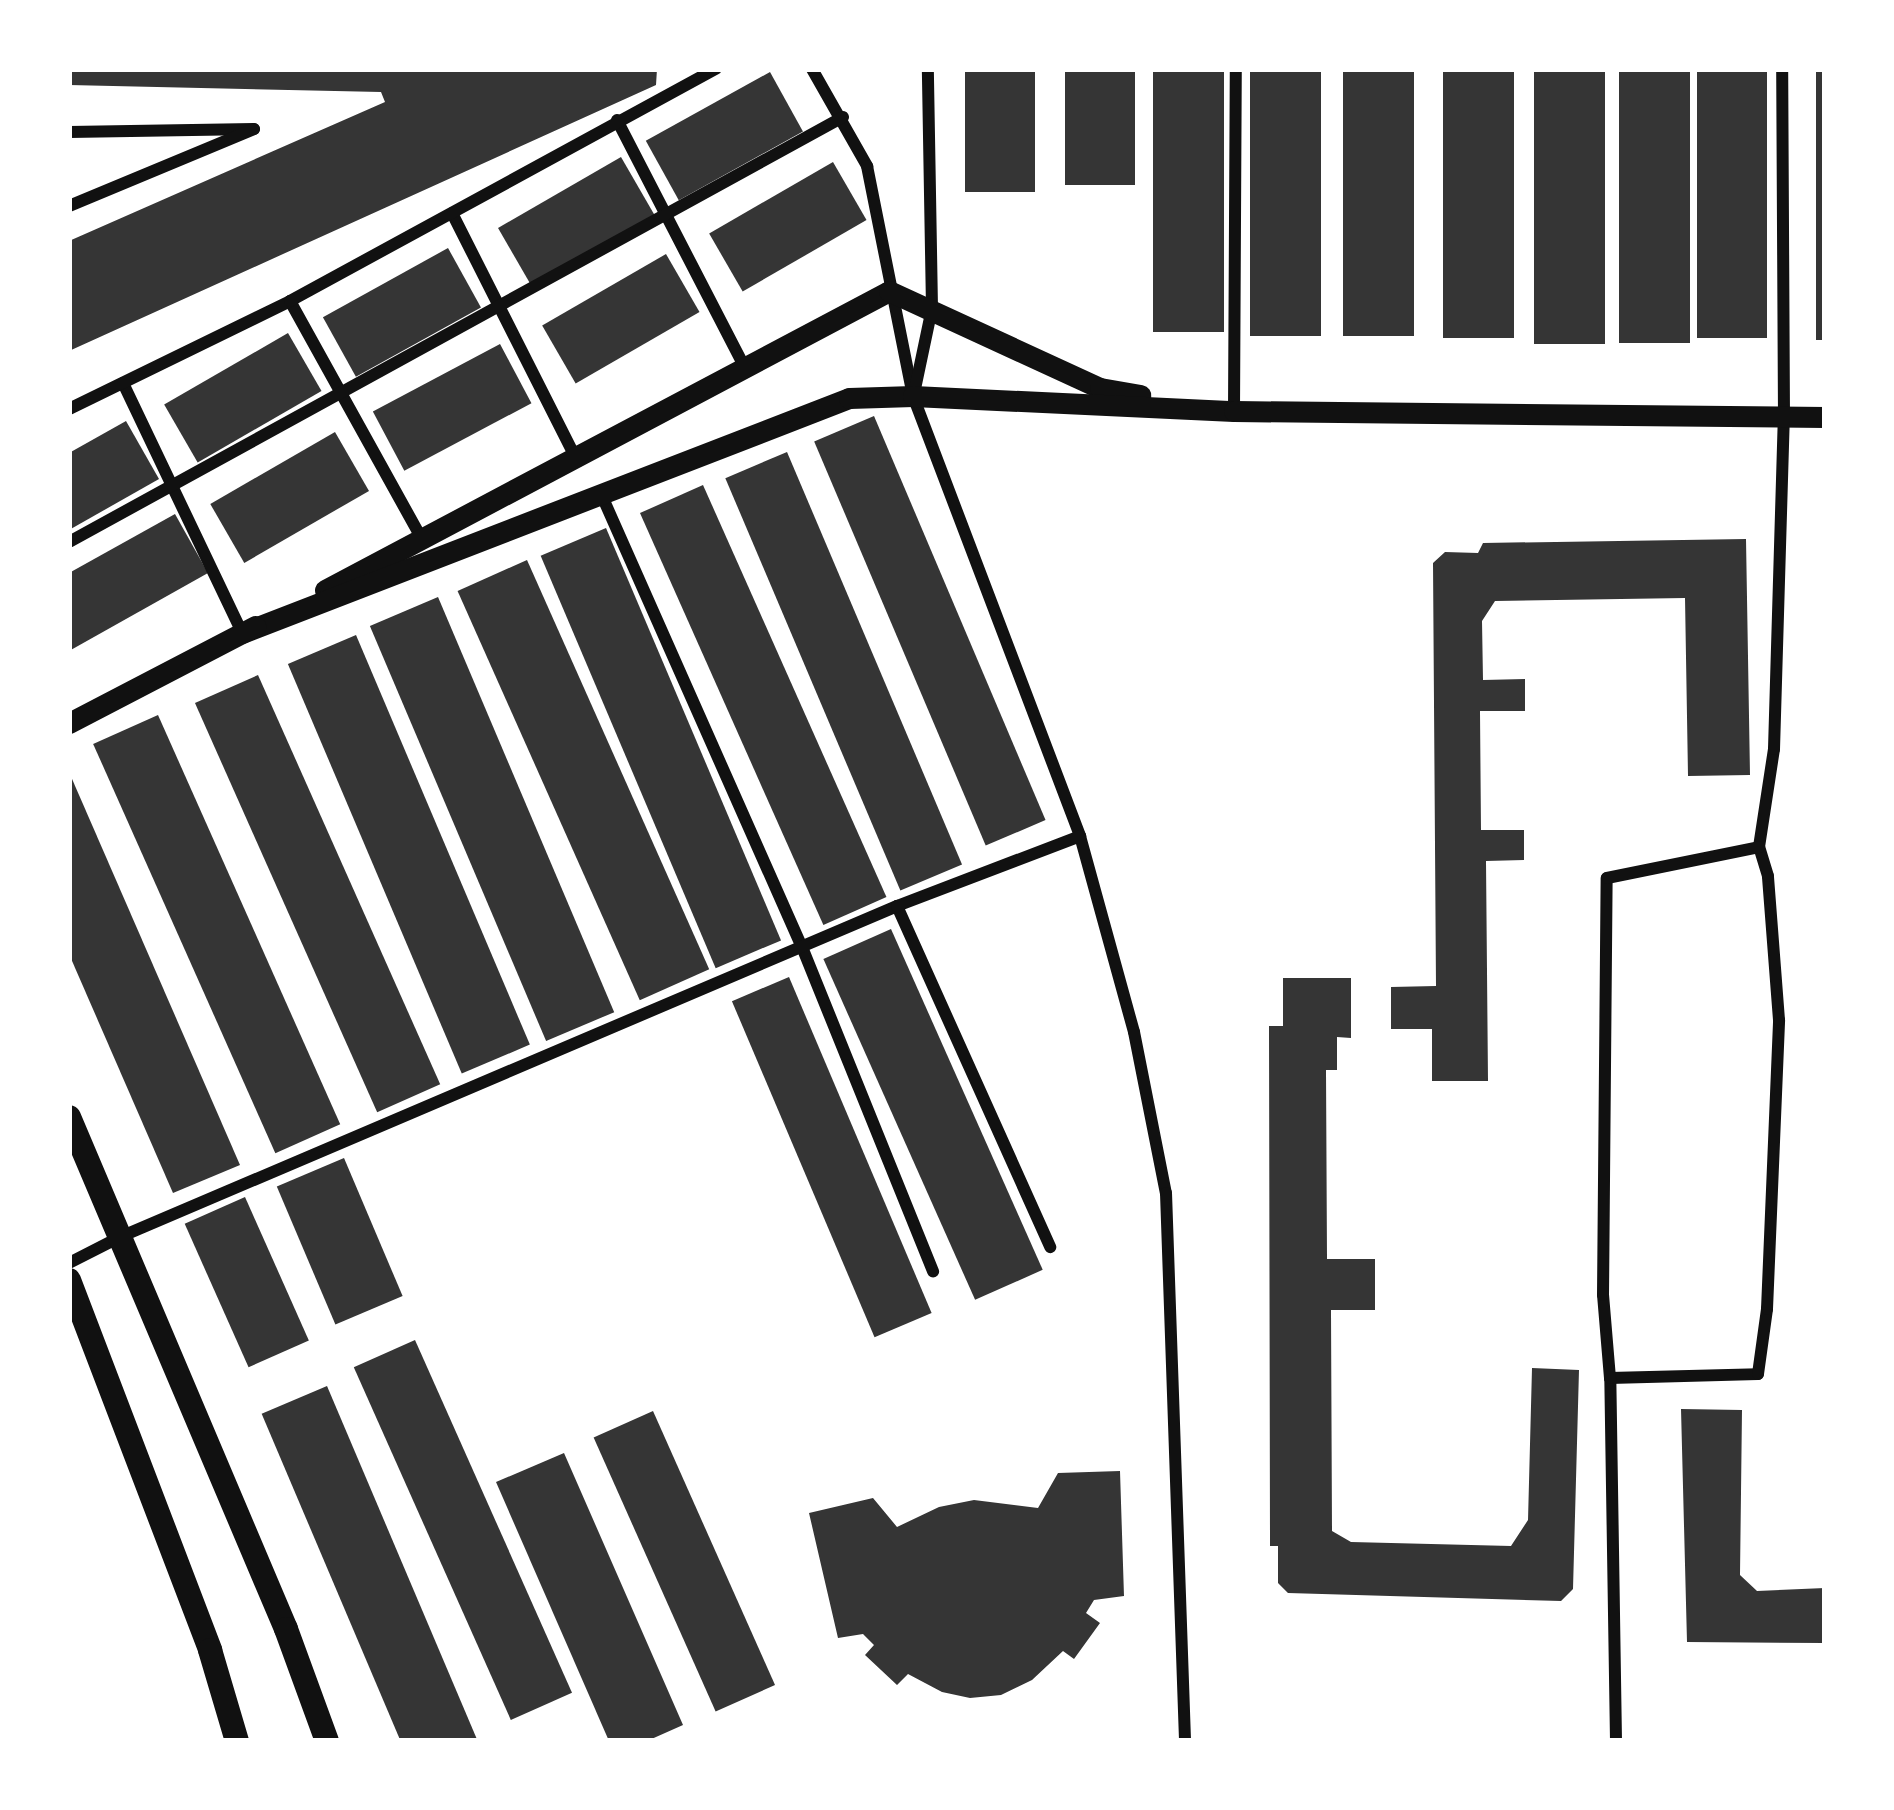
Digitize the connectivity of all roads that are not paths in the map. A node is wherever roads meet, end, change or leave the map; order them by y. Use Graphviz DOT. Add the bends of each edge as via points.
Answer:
graph roads {
  1 [pos="716,69"];
  2 [pos="812,69"];
  3 [pos="928,69"];
  4 [pos="1236,69"];
  5 [pos="1782,69"];
  6 [pos="843,117"];
  7 [pos="617,120"];
  8 [pos="69,132"];
  9 [pos="69,206"];
  10 [pos="452,213"];
  11 [pos="668,216"];
  12 [pos="889,291"];
  13 [pos="290,301"];
  14 [pos="502,306"];
  15 [pos="932,308"];
  16 [pos="743,364"];
  17 [pos="123,383"];
  18 [pos="339,394"];
  19 [pos="913,396"];
  20 [pos="69,409"];
  21 [pos="1234,411"];
  22 [pos="1784,417"];
  23 [pos="1825,417"];
  24 [pos="575,456"];
  25 [pos="173,484"];
  26 [pos="602,496"];
  27 [pos="422,539"];
  28 [pos="69,542"];
  29 [pos="242,633"];
  30 [pos="69,723"];
  31 [pos="1080,836"];
  32 [pos="1759,847"];
  33 [pos="897,905"];
  34 [pos="802,947"];
  35 [pos="69,1117"];
  36 [pos="120,1237"];
  37 [pos="1049,1247"];
  38 [pos="69,1263"];
  39 [pos="933,1273"];
  40 [pos="69,1280"];
  41 [pos="1610,1378"];
  42 [pos="237,1741"];
  43 [pos="326,1741"];
  44 [pos="1185,1741"];
  45 [pos="1616,1741"];
  1 -- 7 [label="street"];
  2 -- 6 [label="street"];
  3 -- 15 [label="street"];
  4 -- 21 [label="street"];
  5 -- 22 [label="street"];
  6 -- 11 [label="street"];
  6 -- 12 [label="street" via="866,166"];
  7 -- 10 [label="street"];
  7 -- 11 [label="street"];
  8 -- 9 [label="street" via="254,129"];
  10 -- 13 [label="street"];
  10 -- 14 [label="street"];
  11 -- 14 [label="street"];
  11 -- 16 [label="street"];
  12 -- 15 [label="street"];
  12 -- 16 [label="street"];
  12 -- 19 [label="street"];
  13 -- 17 [label="street"];
  13 -- 18 [label="street"];
  14 -- 18 [label="street"];
  14 -- 24 [label="street"];
  15 -- 19 [label="street"];
  15 -- 21 [label="street" via="1100,388"];
  16 -- 24 [label="street"];
  17 -- 20 [label="street"];
  17 -- 25 [label="street"];
  18 -- 25 [label="street"];
  18 -- 27 [label="street"];
  19 -- 21 [label="street"];
  19 -- 26 [label="street" via="849,398"];
  19 -- 31 [label="street"];
  21 -- 22 [label="street"];
  22 -- 23 [label="street"];
  22 -- 32 [label="street" via="1774,749"];
  24 -- 27 [label="street"];
  25 -- 28 [label="street"];
  25 -- 29 [label="street"];
  26 -- 29 [label="street"];
  26 -- 34 [label="street"];
  27 -- 29 [label="street"];
  29 -- 30 [label="street"];
  31 -- 33 [label="street"];
  31 -- 44 [label="street" via="1134,1032 1166,1193"];
  32 -- 41 [label="street" via="1607,878 1603,1295"];
  32 -- 41 [label="street" via="1779,1020 1758,1375"];
  33 -- 34 [label="street"];
  33 -- 37 [label="street"];
  34 -- 36 [label="street"];
  34 -- 39 [label="street"];
  35 -- 36 [label="main road"];
  36 -- 38 [label="street"];
  36 -- 43 [label="main road"];
  40 -- 42 [label="main road"];
  41 -- 45 [label="street"];
}
